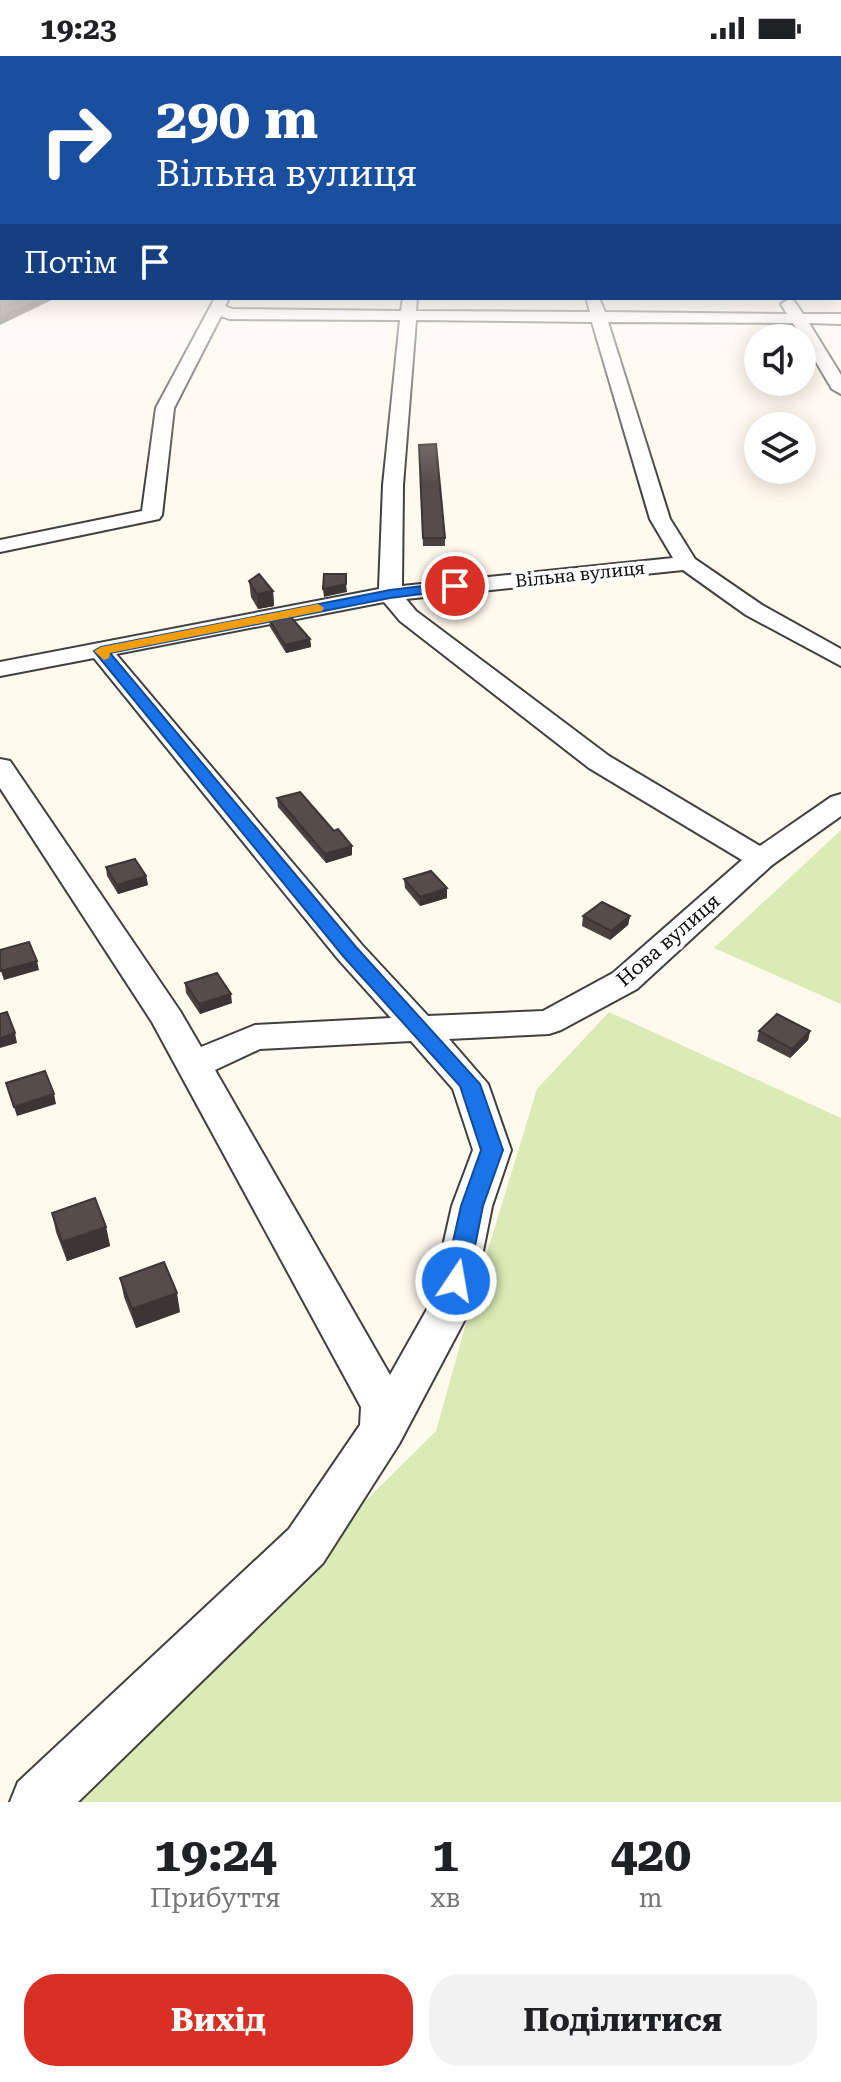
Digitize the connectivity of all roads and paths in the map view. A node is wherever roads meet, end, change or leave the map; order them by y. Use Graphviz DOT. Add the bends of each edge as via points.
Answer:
graph roads {
  1 [pos="211,320"];
  2 [pos="409,320"];
  3 [pos="601,320"];
  4 [pos="799,320"];
  5 [pos="841,389"];
  6 [pos="0,546"];
  7 [pos="687,563"];
  8 [pos="390,594"];
  9 [pos="101,651"];
  10 [pos="841,659"];
  11 [pos="0,669"];
  12 [pos="0,767"];
  13 [pos="841,803"];
  14 [pos="761,859"];
  15 [pos="419,1028"];
  16 [pos="192,1066"];
  17 [pos="383,1430"];
  18 [pos="38,1802"];
  1 -- 6 [label="street" via="165,408 152,515"];
  2 -- 8 [label="street" via="393,485"];
  3 -- 7 [label="street" via="660,519"];
  4 -- 5 [label="street"];
  7 -- 8 [label="street, Вільна вулиця"];
  7 -- 10 [label="street" via="754,610"];
  8 -- 9 [label="street, Вільна вулиця"];
  8 -- 14 [label="street" via="408,616 599,762"];
  9 -- 11 [label="street, Вільна вулиця"];
  9 -- 15 [label="street"];
  12 -- 16 [label="street" via="168,1019"];
  13 -- 14 [label="street, Нова вулиця"];
  14 -- 15 [label="street, Нова вулиця" via="625,981 549,1022"];
  15 -- 16 [label="street, Нова вулиця" via="255,1037"];
  15 -- 17 [label="street" via="470,1084 492,1150 472,1206 451,1306"];
  16 -- 17 [label="street" via="383,1405"];
  17 -- 18 [label="street" via="306,1546"];
}
